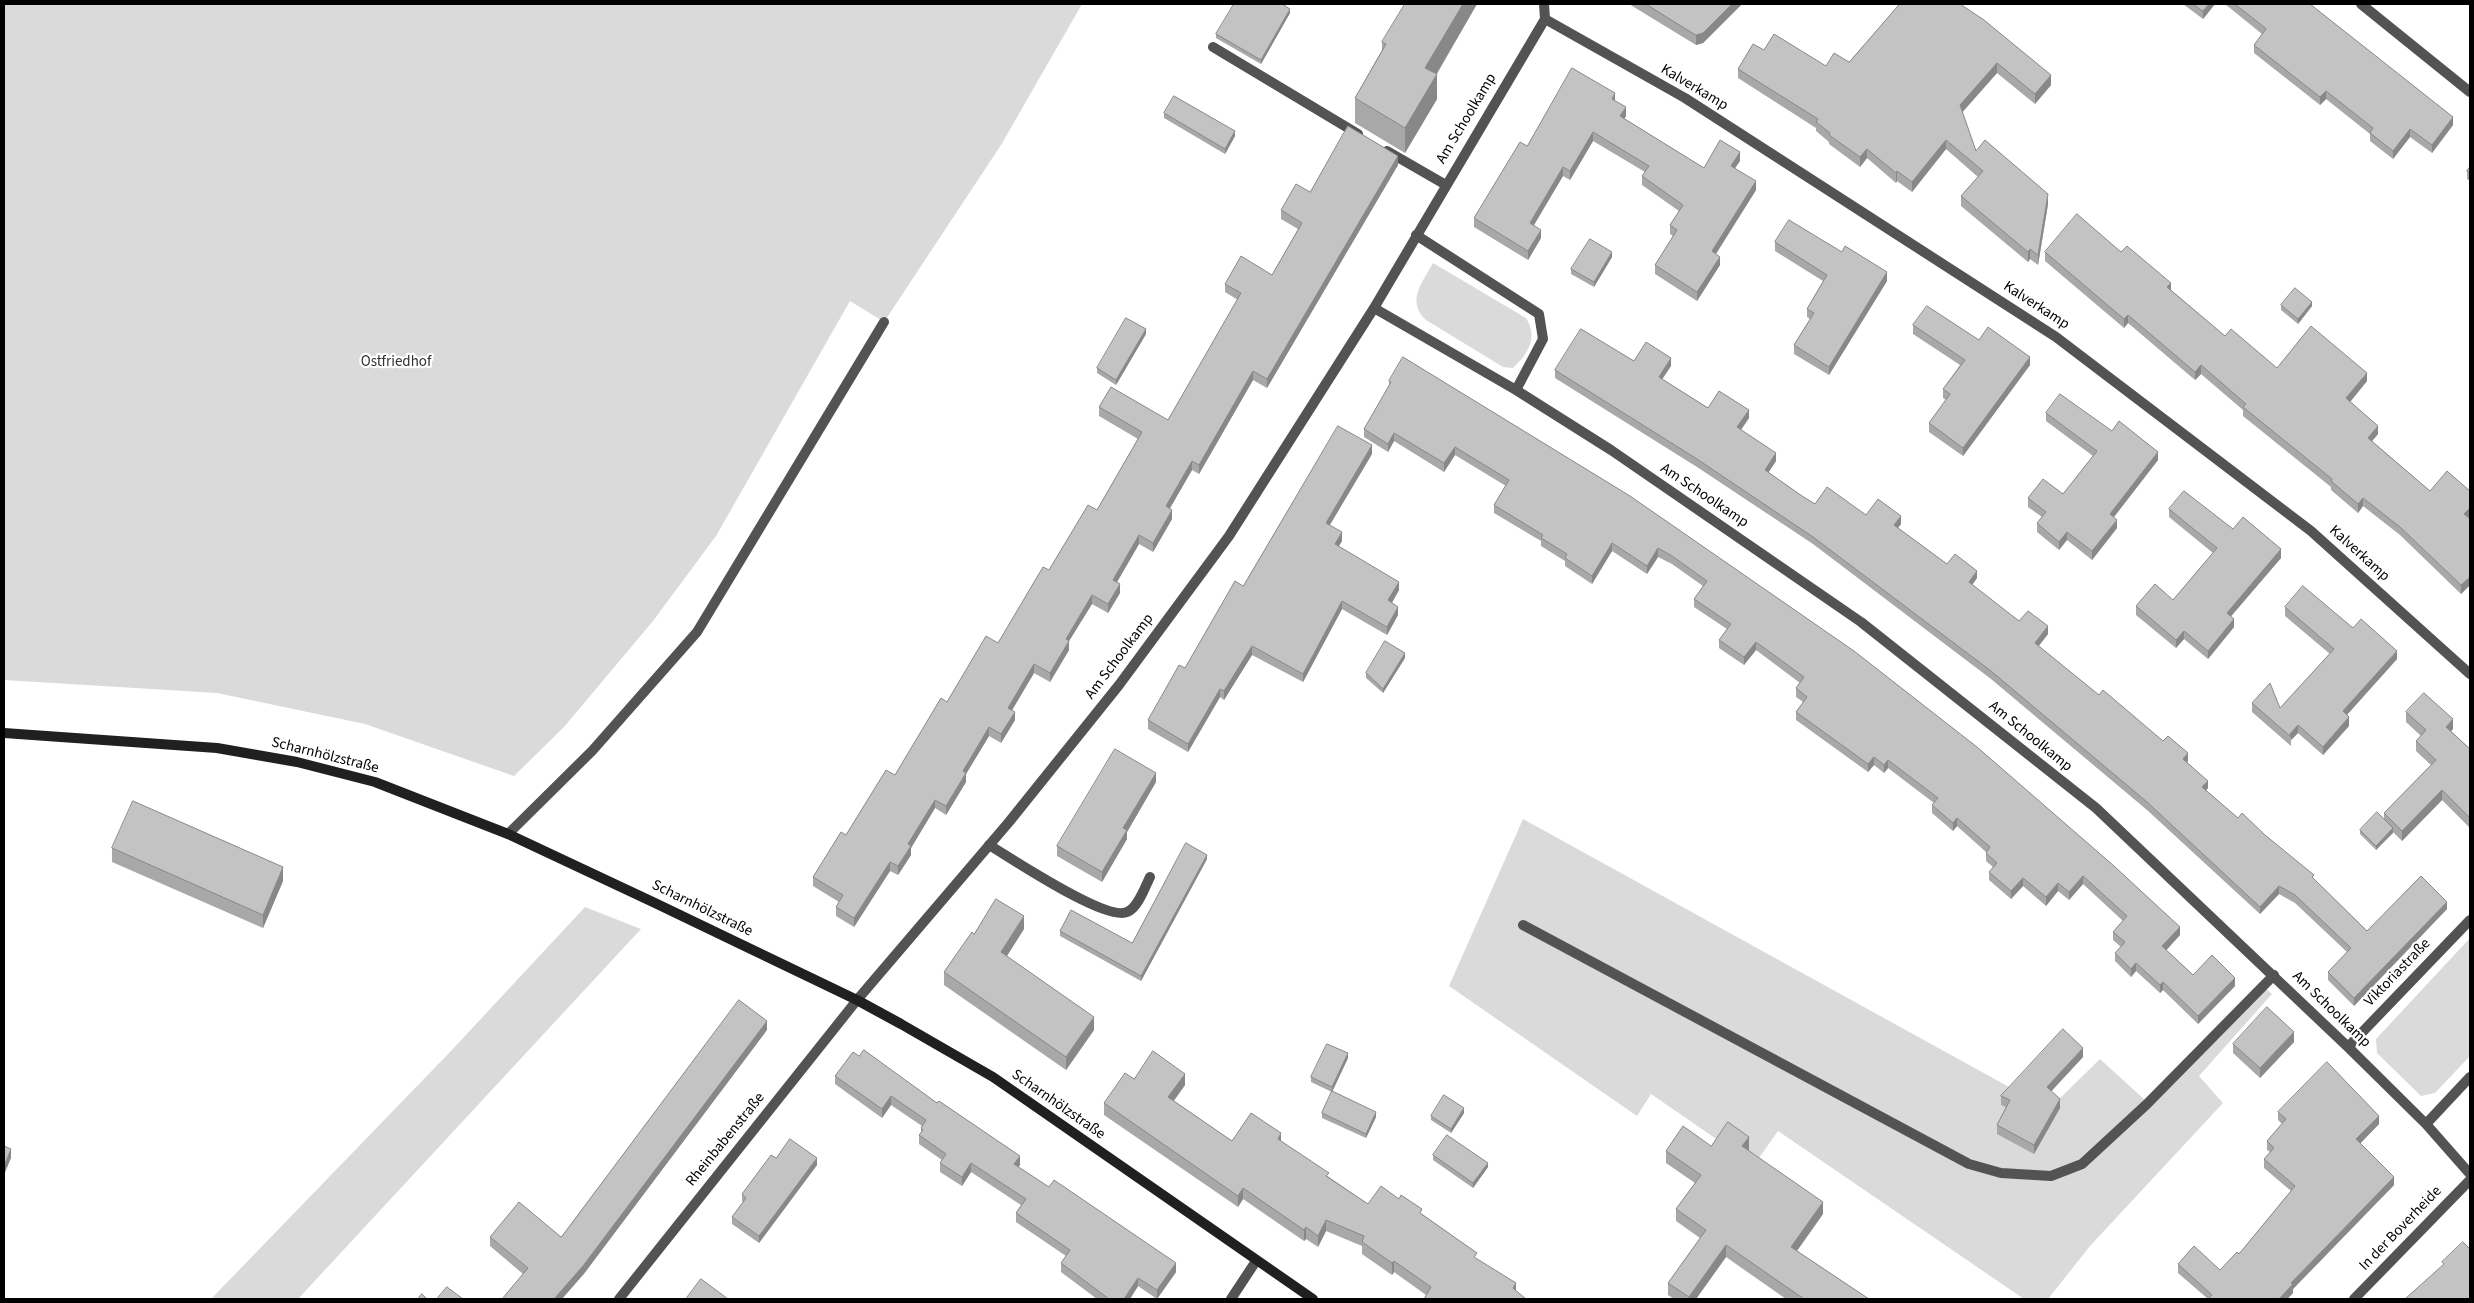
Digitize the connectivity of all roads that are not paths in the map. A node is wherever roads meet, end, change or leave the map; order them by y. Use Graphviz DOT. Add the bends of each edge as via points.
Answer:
graph roads {
  1 [pos="1544,4"];
  2 [pos="2361,4"];
  3 [pos="1545,18"];
  4 [pos="1213,47"];
  5 [pos="2470,92"];
  6 [pos="1364,137"];
  7 [pos="1380,147"];
  8 [pos="1446,186"];
  9 [pos="1416,236"];
  10 [pos="1374,308"];
  11 [pos="884,322"];
  12 [pos="1516,390"];
  13 [pos="2470,674"];
  14 [pos="4,733"];
  15 [pos="508,834"];
  16 [pos="989,845"];
  17 [pos="1150,877"];
  18 [pos="2470,920"];
  19 [pos="1522,925"];
  20 [pos="2274,975"];
  21 [pos="857,1000"];
  22 [pos="2348,1047"];
  23 [pos="2470,1077"];
  24 [pos="2426,1124"];
  25 [pos="2470,1174"];
  26 [pos="2470,1180"];
  27 [pos="1256,1261"];
  28 [pos="618,1299"];
  29 [pos="1230,1299"];
  30 [pos="1313,1299"];
  31 [pos="2354,1299"];
  1 -- 3 [label="street"];
  2 -- 5 [label="street"];
  3 -- 8 [label="street, Am Schoolkamp"];
  3 -- 13 [label="street, Kalverkamp" via="1685,98 2056,336 2311,531"];
  4 -- 6 [label="street"];
  7 -- 8 [label="street"];
  8 -- 9 [label="street, Am Schoolkamp"];
  9 -- 10 [label="street, Am Schoolkamp"];
  9 -- 12 [label="street" via="1538,314 1543,339"];
  10 -- 12 [label="street, Am Schoolkamp"];
  10 -- 16 [label="street, Am Schoolkamp" via="1229,536 1119,685"];
  11 -- 15 [label="street" via="697,632 592,750"];
  12 -- 20 [label="street, Am Schoolkamp" via="1611,450 1861,622 2096,808"];
  14 -- 15 [label="main road, Scharnhölzstraße" via="217,748 297,762 375,782"];
  15 -- 21 [label="main road, Scharnhölzstraße"];
  16 -- 17 [label="street" via="1078,898 1121,914 1134,906"];
  16 -- 21 [label="street, Am Schoolkamp"];
  18 -- 22 [label="street, Viktoriastraße"];
  19 -- 20 [label="street" via="1969,1164 2001,1173 2051,1176 2082,1164 2147,1104"];
  20 -- 22 [label="street, Am Schoolkamp"];
  21 -- 27 [label="main road, Scharnhölzstraße" via="993,1076"];
  21 -- 28 [label="street, Rheinbabenstraße"];
  22 -- 24 [label="street, Am Schoolkamp"];
  23 -- 24 [label="street"];
  24 -- 25 [label="street, Am Schoolkamp"];
  26 -- 31 [label="street, In der Boverheide"];
  27 -- 29 [label="street"];
  27 -- 30 [label="main road, Scharnhölzstraße"];
}
